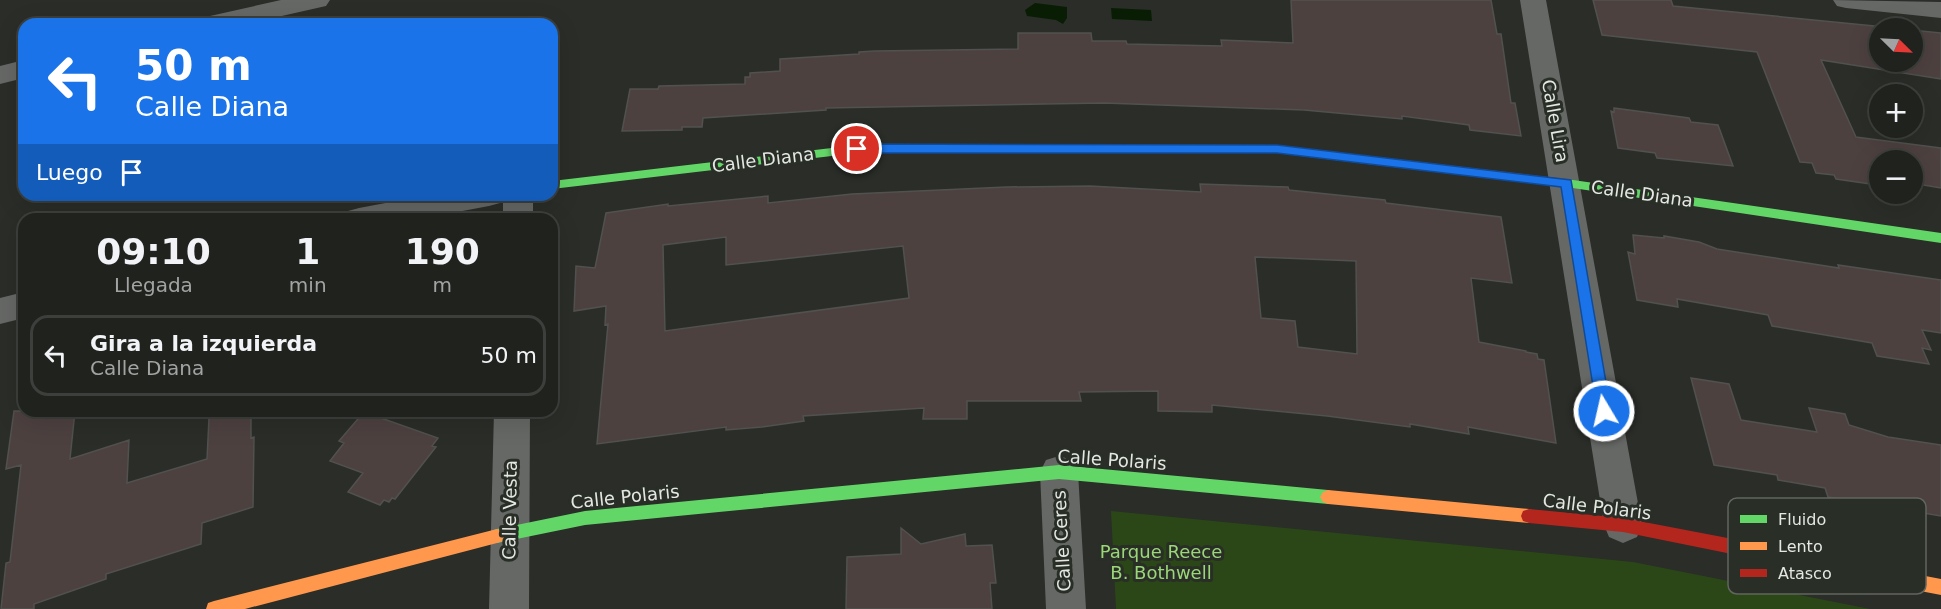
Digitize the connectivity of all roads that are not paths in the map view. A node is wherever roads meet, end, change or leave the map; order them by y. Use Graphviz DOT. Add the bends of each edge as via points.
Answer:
graph roads {
  1 [pos="317,0"];
  2 [pos="1533,0"];
  3 [pos="1846,0"];
  4 [pos="1941,10"];
  5 [pos="237,18"];
  6 [pos="18,70"];
  7 [pos="0,75"];
  8 [pos="1566,183"];
  9 [pos="558,184"];
  10 [pos="456,201"];
  11 [pos="392,213"];
  12 [pos="1941,238"];
  13 [pos="18,306"];
  14 [pos="0,311"];
  15 [pos="512,417"];
  16 [pos="1059,472"];
  17 [pos="1623,525"];
  18 [pos="508,533"];
  19 [pos="1728,545"];
  20 [pos="1926,584"];
  21 [pos="1941,587"];
  22 [pos="214,609"];
  23 [pos="509,609"];
  24 [pos="1066,609"];
  1 -- 5 [label="street"];
  2 -- 8 [label="street, Calle Lira"];
  3 -- 4 [label="street"];
  6 -- 7 [label="street"];
  8 -- 9 [label="street, Calle Diana" via="1277,149 857,149"];
  8 -- 12 [label="street, Calle Diana"];
  8 -- 17 [label="street, Calle Lira"];
  10 -- 11 [label="street"];
  13 -- 14 [label="street"];
  15 -- 18 [label="street, Calle Vesta"];
  16 -- 17 [label="street, Calle Polaris"];
  16 -- 18 [label="street, Calle Polaris" via="585,518"];
  16 -- 24 [label="street, Calle Ceres"];
  17 -- 19 [label="street, Calle Polaris"];
  18 -- 22 [label="street, Calle Polaris"];
  18 -- 23 [label="street, Calle Vesta"];
  20 -- 21 [label="street, Calle Polaris"];
}
